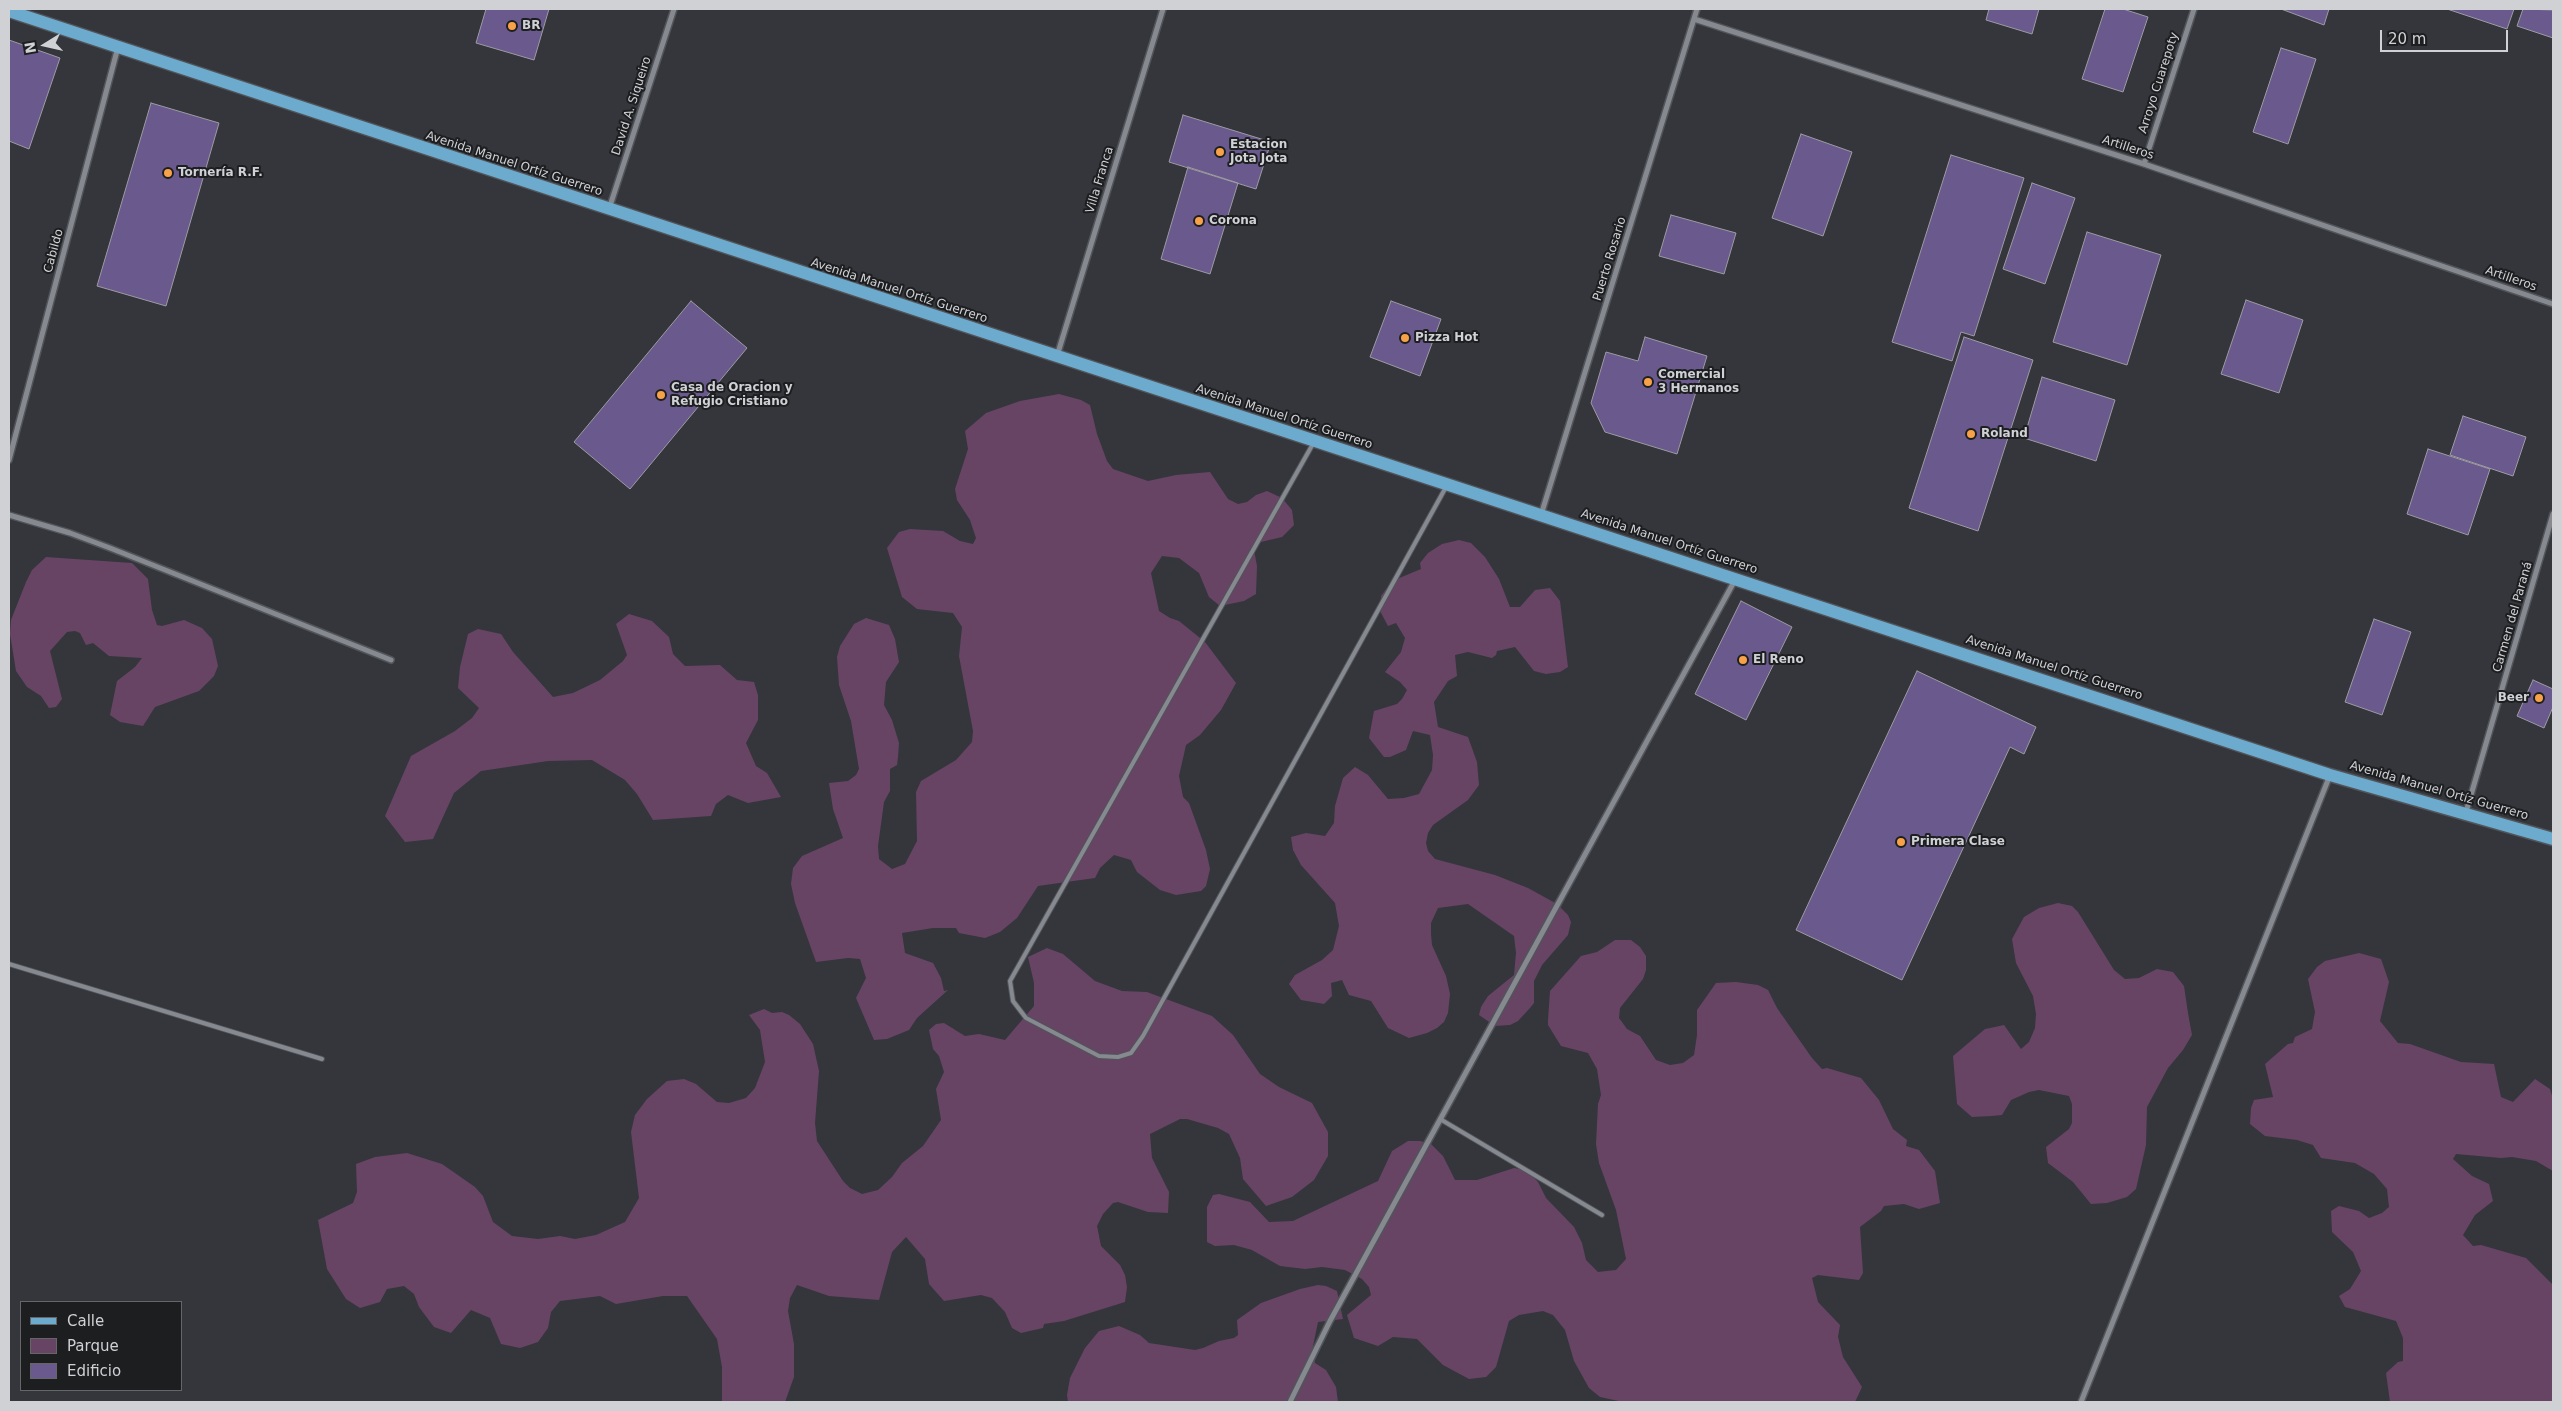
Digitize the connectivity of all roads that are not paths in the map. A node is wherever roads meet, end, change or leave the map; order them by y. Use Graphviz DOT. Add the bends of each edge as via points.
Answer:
graph roads {
  1 [pos="674,9"];
  2 [pos="1163,9"];
  3 [pos="1697,9"];
  4 [pos="2194,9"];
  5 [pos="9,11"];
  6 [pos="1694,19"];
  7 [pos="118,46"];
  8 [pos="2144,164"];
  9 [pos="608,210"];
  10 [pos="2553,304"];
  11 [pos="1057,357"];
  12 [pos="1314,442"];
  13 [pos="9,460"];
  14 [pos="1447,485"];
  15 [pos="2553,514"];
  16 [pos="9,515"];
  17 [pos="1541,516"];
  18 [pos="1736,578"];
  19 [pos="391,660"];
  20 [pos="2330,774"];
  21 [pos="2466,812"];
  22 [pos="2553,839"];
  23 [pos="9,964"];
  24 [pos="322,1058"];
  25 [pos="1440,1119"];
  26 [pos="1602,1215"];
  27 [pos="1290,1402"];
  28 [pos="2081,1402"];
  1 -- 9 [label="street, David A. Siqueiro"];
  2 -- 11 [label="street, Villa Franca"];
  3 -- 6 [label="street, Puerto Rosario"];
  4 -- 8 [label="street, Arroyo Cuarepoty"];
  5 -- 7 [label="main road, Avenida Manuel Ortíz Guerrero"];
  6 -- 8 [label="street, Artilleros"];
  6 -- 17 [label="street, Puerto Rosario"];
  7 -- 9 [label="main road, Avenida Manuel Ortíz Guerrero"];
  7 -- 13 [label="street, Cabildo"];
  8 -- 10 [label="street, Artilleros"];
  9 -- 11 [label="main road, Avenida Manuel Ortíz Guerrero"];
  11 -- 12 [label="main road, Avenida Manuel Ortíz Guerrero"];
  12 -- 14 [label="main road, Avenida Manuel Ortíz Guerrero"];
  12 -- 14 [label="lane" via="1010,981 1013,1002 1026,1018 1099,1056 1118,1057 1131,1053 1143,1036"];
  14 -- 17 [label="main road, Avenida Manuel Ortíz Guerrero"];
  15 -- 21 [label="street, Carmen del Paraná"];
  16 -- 19 [label="street" via="94,542"];
  17 -- 18 [label="main road, Avenida Manuel Ortíz Guerrero"];
  18 -- 20 [label="main road, Avenida Manuel Ortíz Guerrero"];
  18 -- 25 [label="street"];
  20 -- 21 [label="main road, Avenida Manuel Ortíz Guerrero"];
  20 -- 28 [label="street"];
  21 -- 22 [label="main road, Avenida Manuel Ortíz Guerrero"];
  23 -- 24 [label="lane"];
  25 -- 26 [label="lane"];
  25 -- 27 [label="street" via="1330,1321"];
}
